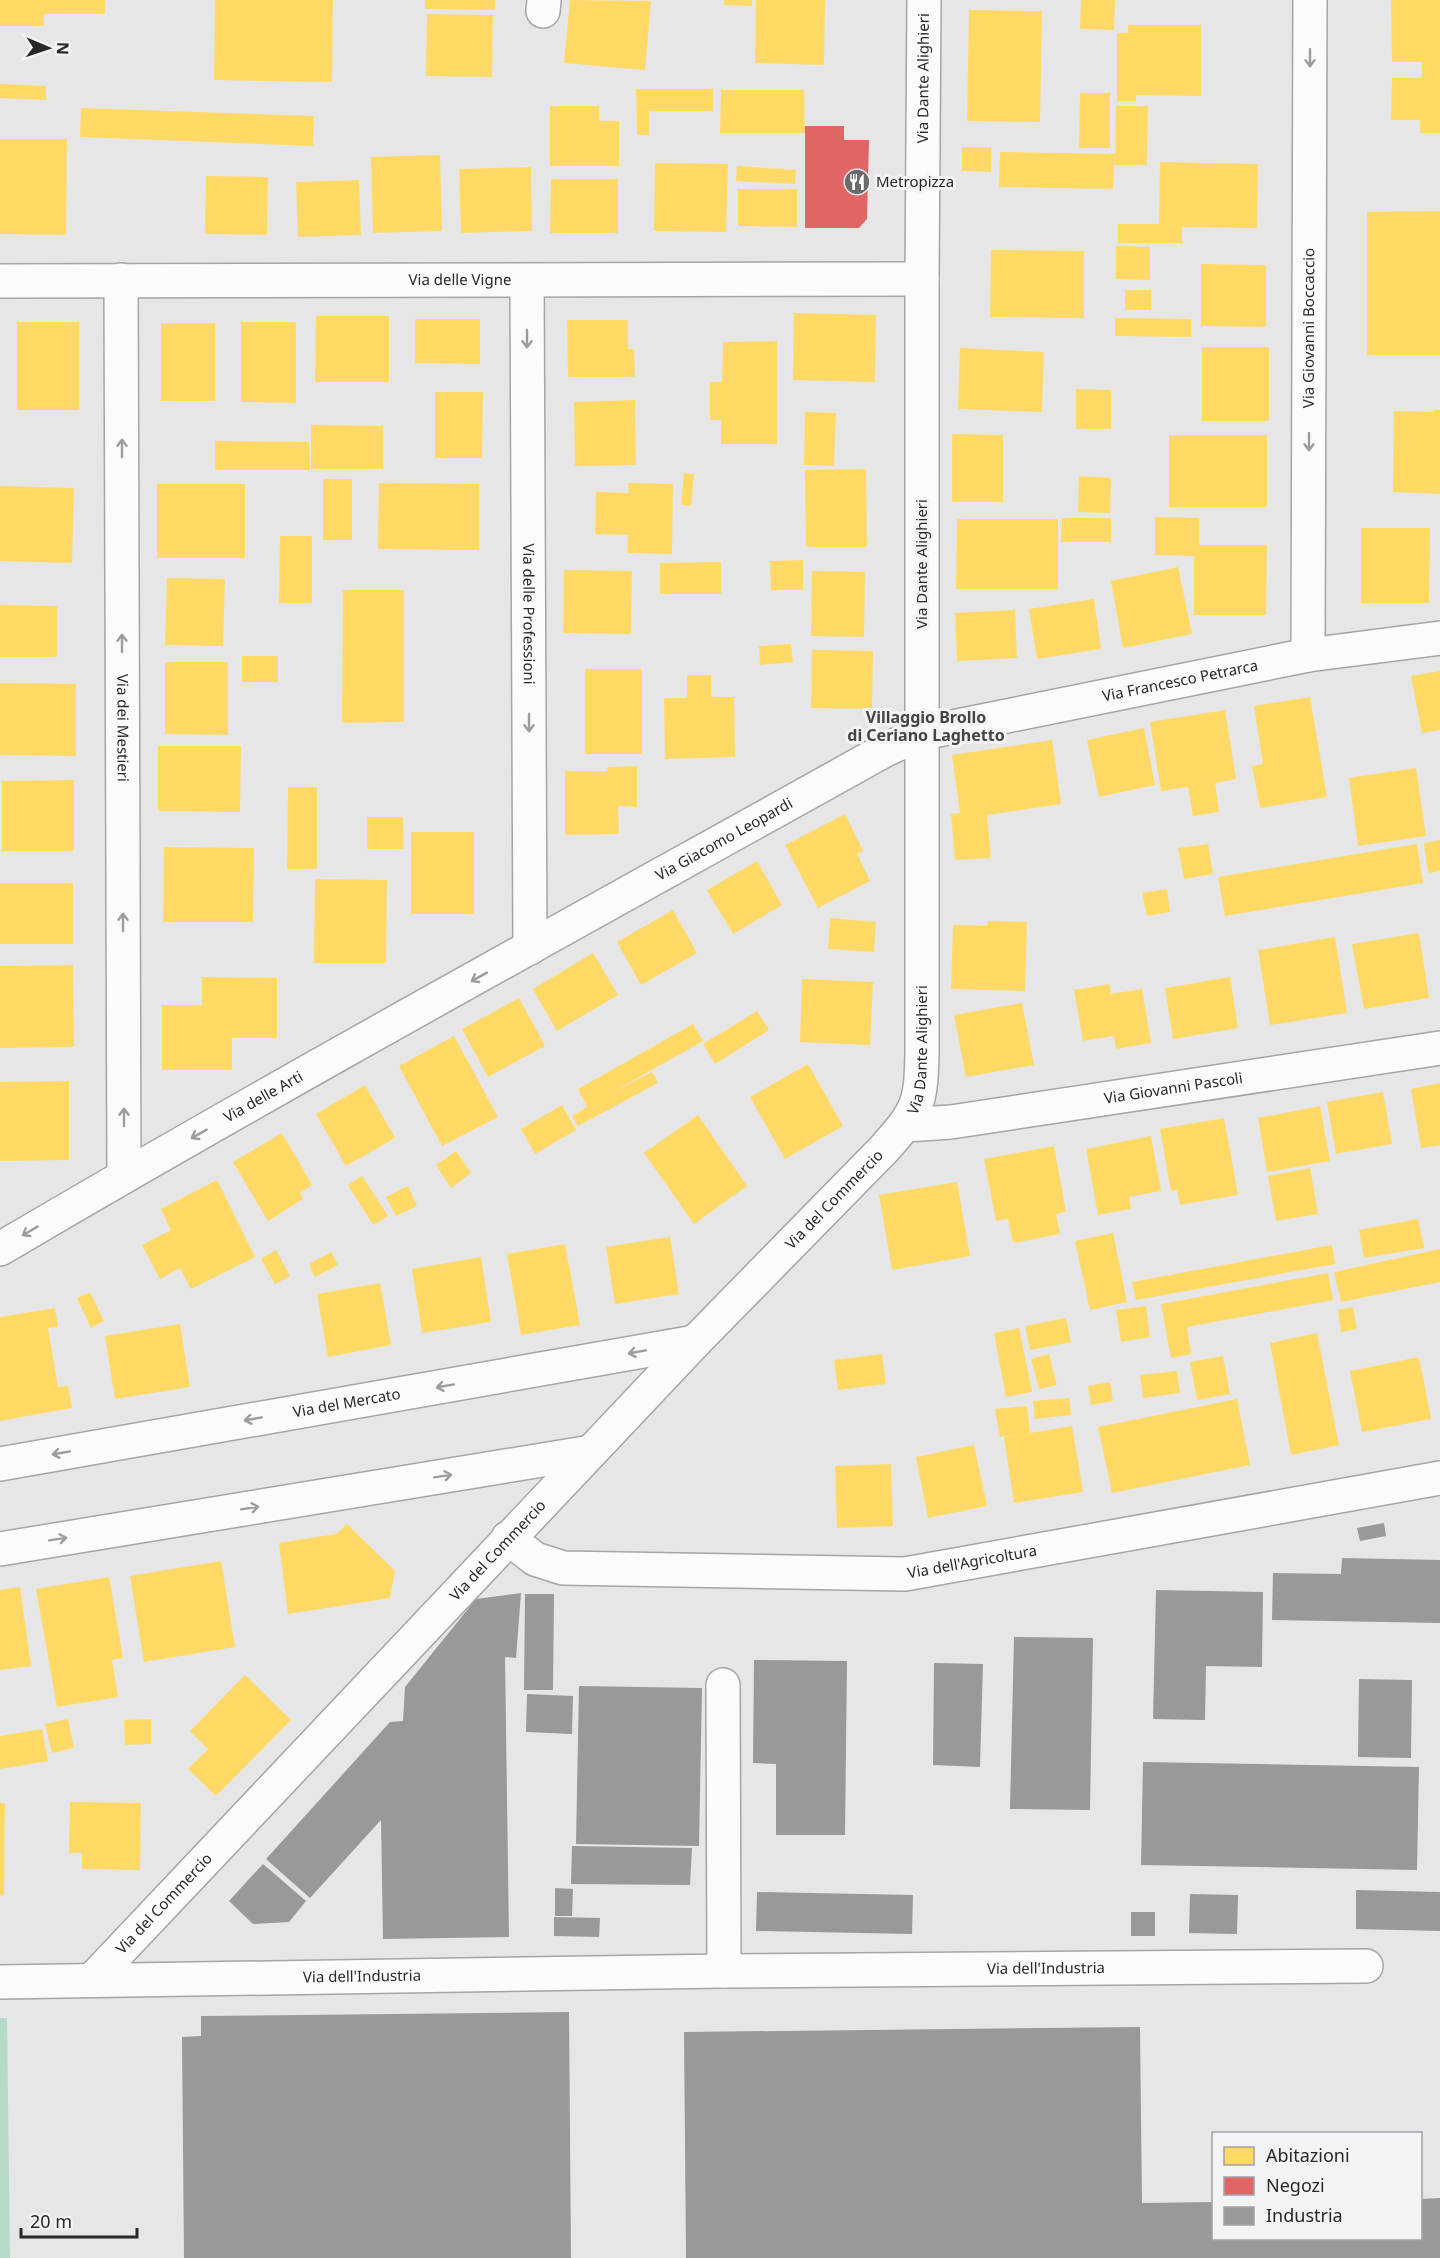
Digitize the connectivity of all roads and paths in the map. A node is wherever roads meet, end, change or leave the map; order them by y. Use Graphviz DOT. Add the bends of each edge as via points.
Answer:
graph roads {
  1 [pos="924,0"];
  2 [pos="1310,0"];
  3 [pos="922,279"];
  4 [pos="0,280"];
  5 [pos="121,280"];
  6 [pos="527,281"];
  7 [pos="1440,638"];
  8 [pos="1308,655"];
  9 [pos="923,733"];
  10 [pos="530,948"];
  11 [pos="1440,1048"];
  12 [pos="906,1125"];
  13 [pos="124,1176"];
  14 [pos="0,1249"];
  15 [pos="695,1342"];
  16 [pos="591,1452"];
  17 [pos="0,1464"];
  18 [pos="1440,1478"];
  19 [pos="508,1538"];
  20 [pos="0,1549"];
  21 [pos="723,1685"];
  22 [pos="1366,1966"];
  23 [pos="724,1971"];
  24 [pos="92,1980"];
  25 [pos="0,1982"];
  1 -- 3 [label="street, Via Dante Alighieri"];
  2 -- 8 [label="street, Via Giovanni Boccaccio, one-way"];
  3 -- 6 [label="street, Via delle Vigne"];
  3 -- 9 [label="street, Via Dante Alighieri"];
  4 -- 5 [label="street, Via delle Vigne"];
  5 -- 6 [label="street, Via delle Vigne"];
  13 -- 5 [label="street, Via dei Mestieri, one-way"];
  6 -- 10 [label="street, Via delle Professioni, one-way"];
  7 -- 8 [label="street, Via Francesco Petrarca"];
  8 -- 9 [label="street, Via Francesco Petrarca"];
  9 -- 10 [label="street, Via Giacomo Leopardi" via="885,750"];
  9 -- 12 [label="street, Via Dante Alighieri" via="921,1085 917,1106"];
  10 -- 13 [label="street, Via delle Arti, one-way"];
  11 -- 12 [label="street, Via Giovanni Pascoli" via="951,1122"];
  12 -- 15 [label="street, Via del Commercio"];
  13 -- 14 [label="street, Via delle Arti, one-way"];
  15 -- 16 [label="street, Via del Commercio"];
  15 -- 17 [label="street, Via del Mercato, one-way"];
  16 -- 19 [label="street, Via del Commercio"];
  20 -- 16 [label="street, one-way"];
  18 -- 19 [label="street, Via dell'Agricoltura" via="905,1574 563,1568 535,1559"];
  19 -- 24 [label="street, Via del Commercio"];
  21 -- 23 [label="street"];
  22 -- 23 [label="street, Via dell'Industria"];
  23 -- 24 [label="street, Via dell'Industria"];
  24 -- 25 [label="street, Via dell'Industria"];
}
